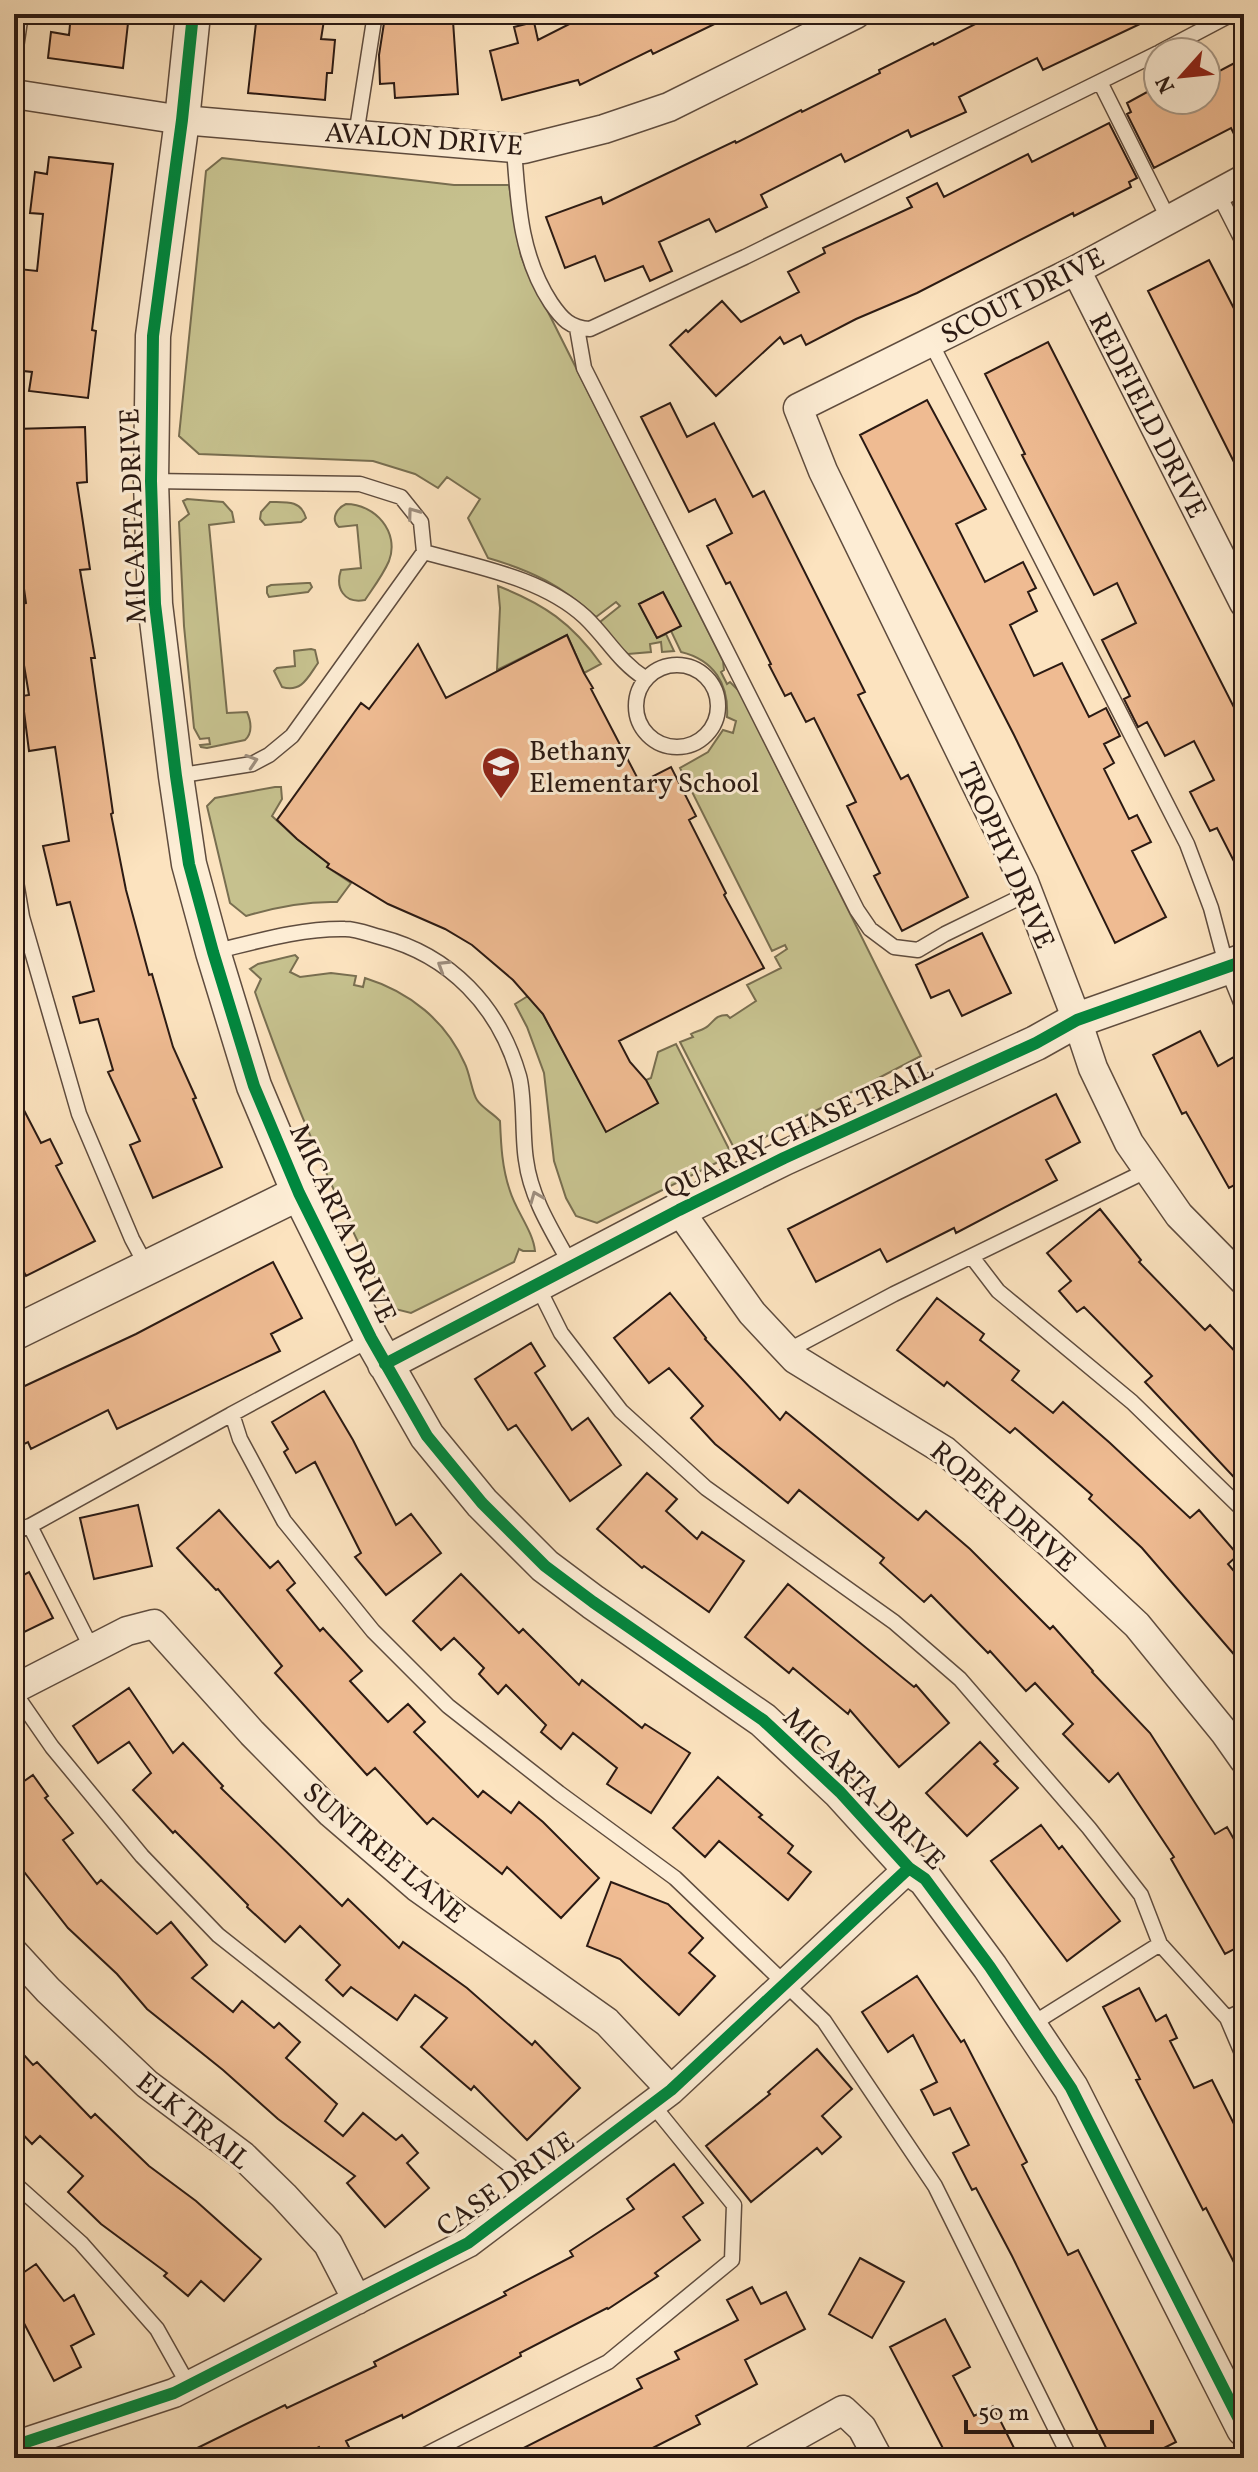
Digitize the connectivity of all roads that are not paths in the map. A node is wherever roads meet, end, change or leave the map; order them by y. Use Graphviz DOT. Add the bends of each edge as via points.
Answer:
graph roads {
  1 [pos="21,14"];
  2 [pos="193,14"];
  3 [pos="375,14"];
  4 [pos="856,14"];
  5 [pos="1232,14"];
  6 [pos="1191,36"];
  7 [pos="14,61"];
  8 [pos="1142,61"];
  9 [pos="1100,82"];
  10 [pos="14,94"];
  11 [pos="182,120"];
  12 [pos="356,135"];
  13 [pos="514,148"];
  14 [pos="1244,179"];
  15 [pos="1218,193"];
  16 [pos="1169,220"];
  17 [pos="1244,244"];
  18 [pos="1076,270"];
  19 [pos="577,328"];
  20 [pos="930,341"];
  21 [pos="798,408"];
  22 [pos="151,481"];
  23 [pos="424,552"];
  24 [pos="1244,603"];
  25 [pos="646,679"];
  26 [pos="176,776"];
  27 [pos="14,870"];
  28 [pos="1029,893"];
  29 [pos="18,918"];
  30 [pos="213,952"];
  31 [pos="1235,964"];
  32 [pos="1244,1010"];
  33 [pos="1077,1020"];
  34 [pos="1148,1170"];
  35 [pos="299,1193"];
  36 [pos="679,1210"];
  37 [pos="972,1257"];
  38 [pos="572,1266"];
  39 [pos="147,1268"];
  40 [pos="1244,1281"];
  41 [pos="537,1284"];
  42 [pos="14,1333"];
  43 [pos="378,1351"];
  44 [pos="787,1351"];
  45 [pos="232,1414"];
  46 [pos="1244,1511"];
  47 [pos="30,1526"];
  48 [pos="14,1531"];
  49 [pos="92,1649"];
  50 [pos="14,1690"];
  51 [pos="1244,1760"];
  52 [pos="909,1868"];
  53 [pos="1160,1944"];
  54 [pos="14,1953"];
  55 [pos="783,1985"];
  56 [pos="1244,2010"];
  57 [pos="1227,2018"];
  58 [pos="1029,2026"];
  59 [pos="1244,2058"];
  60 [pos="662,2097"];
  61 [pos="14,2183"];
  62 [pos="541,2190"];
  63 [pos="357,2300"];
  64 [pos="189,2386"];
  65 [pos="1244,2429"];
  66 [pos="14,2446"];
  67 [pos="419,2458"];
  68 [pos="757,2458"];
  69 [pos="878,2458"];
  70 [pos="1070,2458"];
  1 -- 7 [label="lane"];
  2 -- 11 [label="street, MICARTA DRIVE"];
  3 -- 12 [label="lane"];
  4 -- 13 [label="street, AVALON DRIVE" via="669,107 604,129"];
  5 -- 6 [label="lane"];
  8 -- 9 [label="lane"];
  9 -- 16 [label="lane"];
  9 -- 19 [label="lane" via="640,307 590,329"];
  10 -- 11 [label="street, AVALON DRIVE"];
  11 -- 12 [label="street, AVALON DRIVE"];
  11 -- 22 [label="street, MICARTA DRIVE" via="153,336"];
  12 -- 13 [label="street, AVALON DRIVE"];
  13 -- 19 [label="lane" via="529,260 562,319"];
  14 -- 15 [label="street, SCOUT DRIVE"];
  15 -- 16 [label="street, SCOUT DRIVE"];
  15 -- 17 [label="lane"];
  16 -- 18 [label="street, SCOUT DRIVE"];
  18 -- 20 [label="street, SCOUT DRIVE"];
  18 -- 24 [label="street, REDFIELD DRIVE"];
  19 -- 28 [label="lane" via="584,368 870,929 894,947 918,950"];
  20 -- 21 [label="street, SCOUT DRIVE"];
  20 -- 31 [label="lane" via="1187,844"];
  21 -- 28 [label="street, TROPHY DRIVE" via="823,471"];
  23 -- 22 [label="lane, one-way" via="421,522 401,497 360,484"];
  22 -- 26 [label="street, MICARTA DRIVE" via="155,604"];
  23 -- 25 [label="lane" via="553,594 585,617 628,667"];
  26 -- 23 [label="lane, one-way" via="252,764 292,736"];
  25 -- 25 [label="lane" via="636,709 651,738 681,747 709,733 719,703 704,675 674,665"];
  26 -- 30 [label="street, MICARTA DRIVE" via="189,864"];
  27 -- 29 [label="lane"];
  28 -- 33 [label="street, TROPHY DRIVE"];
  29 -- 39 [label="lane" via="79,1114"];
  30 -- 35 [label="street, MICARTA DRIVE" via="254,1086"];
  38 -- 30 [label="lane, one-way" via="534,1196 526,1163 520,1079 507,1040 485,1004 449,969 398,942 346,928"];
  31 -- 32 [label="lane"];
  31 -- 33 [label="street, QUARRY CHASE TRAIL"];
  33 -- 34 [label="street, TROPHY DRIVE" via="1093,1068"];
  33 -- 36 [label="street, QUARRY CHASE TRAIL"];
  34 -- 37 [label="lane"];
  34 -- 40 [label="street, TROPHY DRIVE" via="1179,1215"];
  35 -- 39 [label="street"];
  35 -- 43 [label="street, MICARTA DRIVE"];
  36 -- 38 [label="street, QUARRY CHASE TRAIL"];
  36 -- 44 [label="street, ROPER DRIVE" via="752,1313"];
  37 -- 44 [label="lane"];
  37 -- 46 [label="lane" via="998,1291 1132,1402"];
  38 -- 41 [label="street, QUARRY CHASE TRAIL"];
  39 -- 42 [label="street"];
  41 -- 43 [label="street, QUARRY CHASE TRAIL"];
  41 -- 53 [label="lane" via="561,1333 621,1411 706,1488 894,1622 960,1679 1141,1895"];
  43 -- 45 [label="lane"];
  43 -- 52 [label="street, MICARTA DRIVE" via="427,1436 482,1503 545,1566 763,1720 840,1792"];
  44 -- 51 [label="street, ROPER DRIVE" via="945,1451 1048,1542 1137,1625"];
  45 -- 47 [label="lane"];
  45 -- 55 [label="lane" via="284,1521 373,1631 448,1706 675,1878"];
  47 -- 48 [label="lane"];
  47 -- 49 [label="lane"];
  49 -- 50 [label="street"];
  49 -- 60 [label="street, SUNTREE LANE" via="154,1624 331,1813 417,1887 607,2022"];
  50 -- 62 [label="lane" via="52,1747 142,1856 218,1935"];
  52 -- 55 [label="street, CASE DRIVE"];
  52 -- 58 [label="street, MICARTA DRIVE" via="925,1879"];
  53 -- 57 [label="lane"];
  53 -- 58 [label="lane"];
  54 -- 63 [label="street, ELK TRAIL" via="147,2084 243,2156 284,2196 328,2244"];
  55 -- 60 [label="street, CASE DRIVE"];
  55 -- 70 [label="lane" via="824,2021 935,2186"];
  56 -- 57 [label="lane"];
  57 -- 59 [label="lane"];
  58 -- 65 [label="street, MICARTA DRIVE" via="1071,2088"];
  60 -- 62 [label="street, CASE DRIVE"];
  60 -- 67 [label="lane" via="734,2205 732,2260 608,2362"];
  61 -- 64 [label="lane" via="81,2243 157,2329"];
  62 -- 63 [label="street, CASE DRIVE" via="468,2243"];
  63 -- 64 [label="street, CASE DRIVE"];
  64 -- 66 [label="street, CASE DRIVE"];
  68 -- 69 [label="street" via="843,2410 862,2428"];
}
